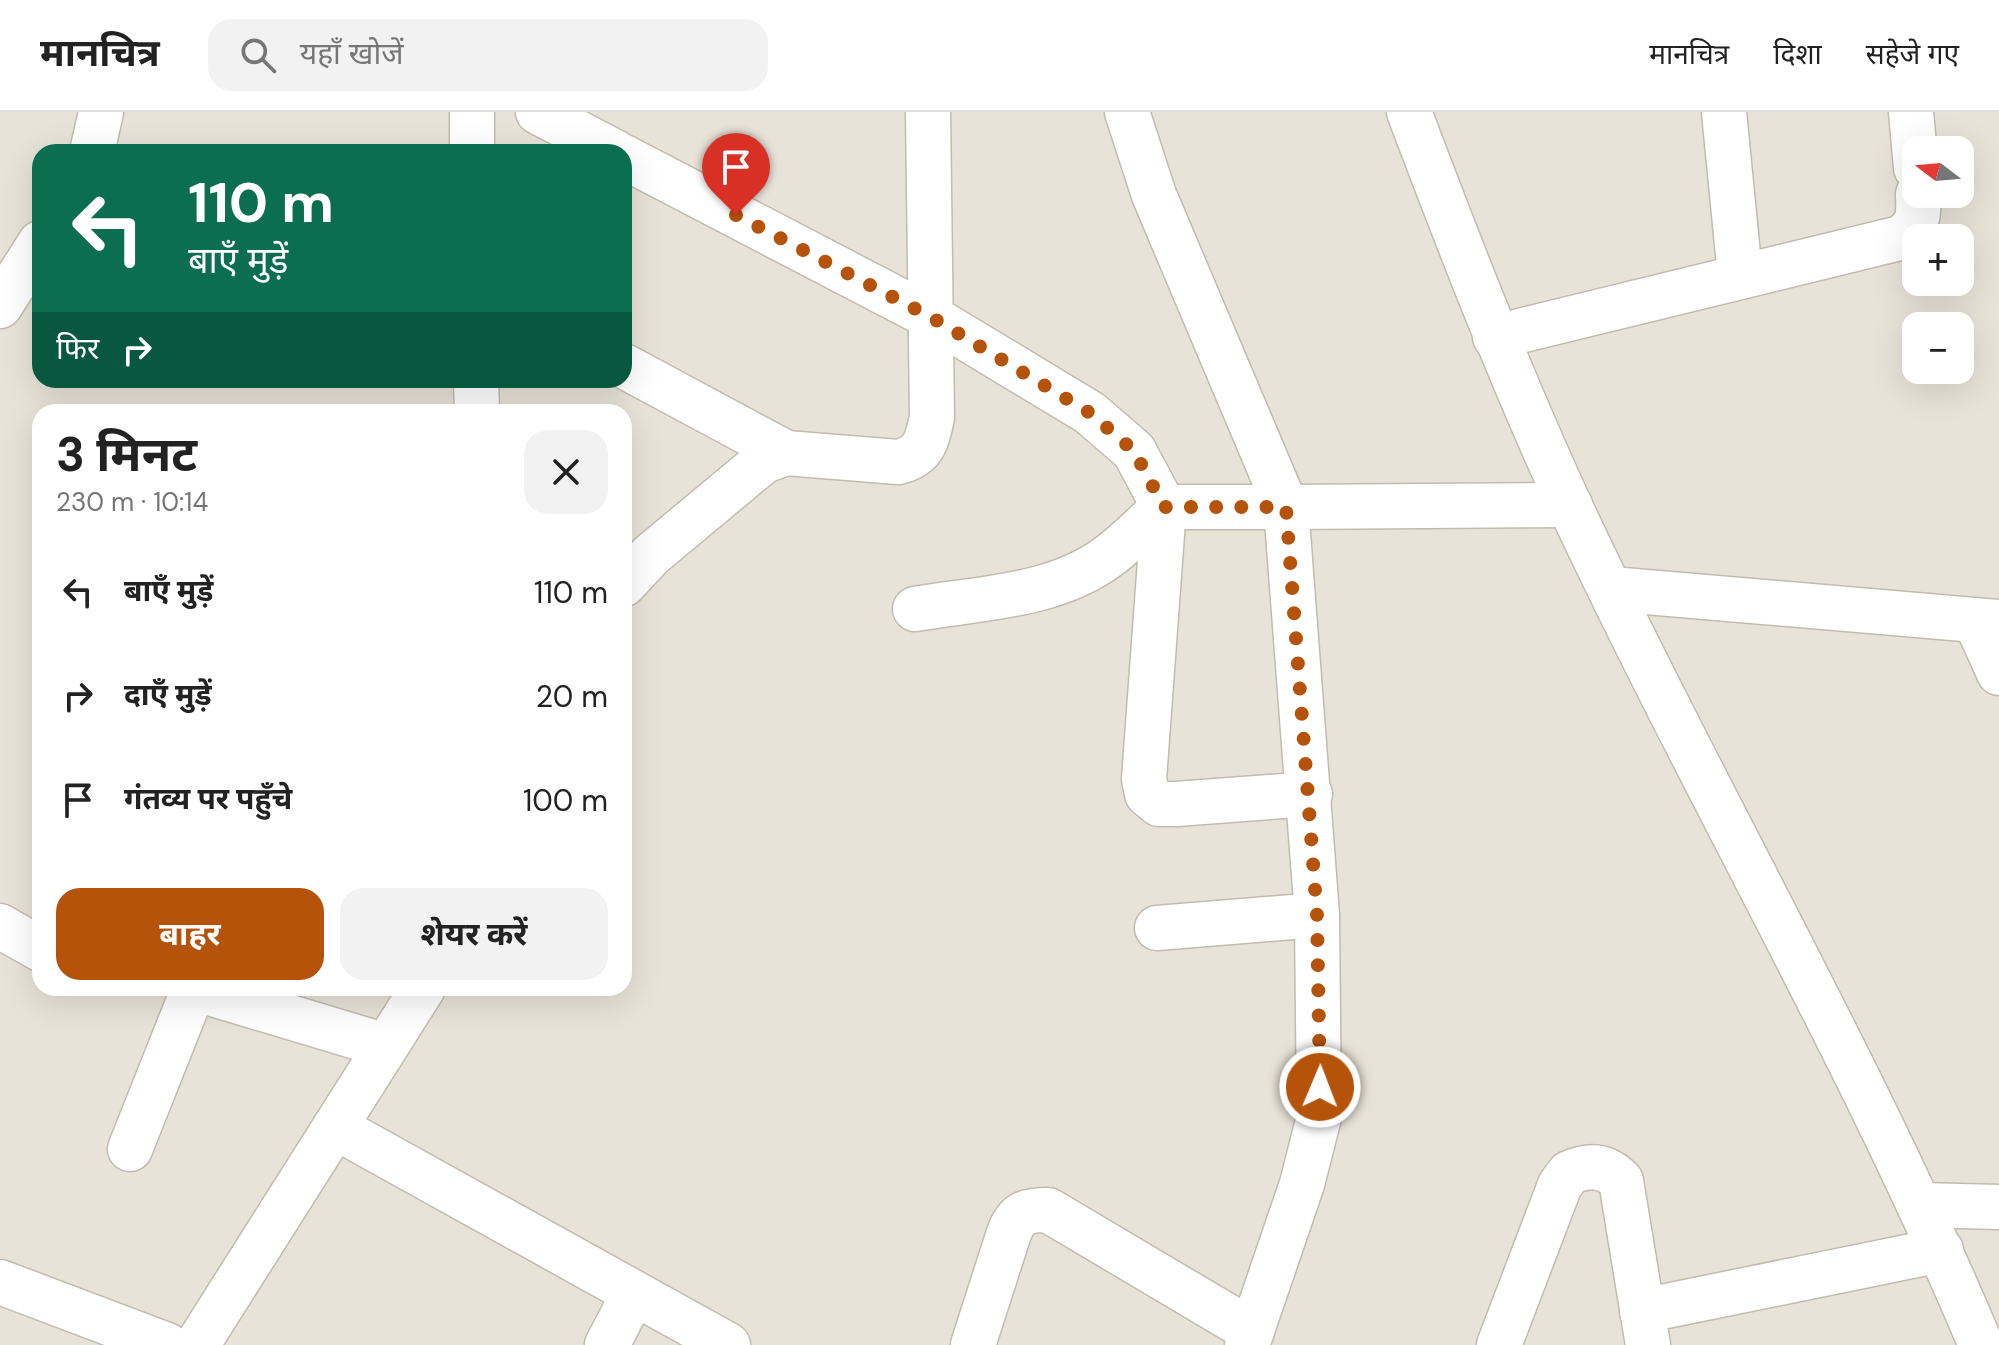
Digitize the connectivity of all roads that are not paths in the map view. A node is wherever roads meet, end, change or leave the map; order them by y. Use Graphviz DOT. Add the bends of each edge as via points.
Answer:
graph roads {
  1 [pos="101,112"];
  2 [pos="472,112"];
  3 [pos="538,112"];
  4 [pos="928,112"];
  5 [pos="1127,112"];
  6 [pos="1409,112"];
  7 [pos="1724,112"];
  8 [pos="1911,112"];
  9 [pos="1913,136"];
  10 [pos="94,144"];
  11 [pos="472,144"];
  12 [pos="600,144"];
  13 [pos="632,161"];
  14 [pos="1919,208"];
  15 [pos="32,256"];
  16 [pos="1740,275"];
  17 [pos="0,306"];
  18 [pos="931,317"];
  19 [pos="1495,337"];
  20 [pos="632,370"];
  21 [pos="786,453"];
  22 [pos="1570,505"];
  23 [pos="1164,507"];
  24 [pos="1286,507"];
  25 [pos="632,575"];
  26 [pos="1611,589"];
  27 [pos="915,609"];
  28 [pos="1988,622"];
  29 [pos="1999,673"];
  30 [pos="1310,794"];
  31 [pos="1317,915"];
  32 [pos="0,926"];
  33 [pos="1157,928"];
  34 [pos="32,944"];
  35 [pos="191,996"];
  36 [pos="220,996"];
  37 [pos="418,996"];
  38 [pos="386,1046"];
  39 [pos="335,1127"];
  40 [pos="130,1149"];
  41 [pos="1921,1205"];
  42 [pos="1999,1207"];
  43 [pos="1941,1250"];
  44 [pos="0,1282"];
  45 [pos="633,1295"];
  46 [pos="1645,1328"];
  47 [pos="1249,1338"];
  48 [pos="167,1345"];
  49 [pos="197,1345"];
  50 [pos="607,1345"];
  51 [pos="728,1345"];
  52 [pos="973,1345"];
  53 [pos="1499,1345"];
  54 [pos="1981,1345"];
  1 -- 10 [label="street"];
  2 -- 11 [label="street"];
  3 -- 12 [label="street"];
  4 -- 18 [label="street"];
  5 -- 24 [label="street" via="1154,195"];
  6 -- 19 [label="street"];
  7 -- 16 [label="street"];
  8 -- 9 [label="street"];
  13 -- 18 [label="street"];
  14 -- 16 [label="street" via="1914,229 1900,238"];
  15 -- 17 [label="street"];
  16 -- 19 [label="street"];
  18 -- 21 [label="street" via="932,417 925,446 913,458 898,462"];
  18 -- 23 [label="street" via="1090,413 1134,451"];
  19 -- 22 [label="street"];
  20 -- 21 [label="street"];
  21 -- 25 [label="street" via="746,473"];
  22 -- 24 [label="street"];
  22 -- 26 [label="street"];
  23 -- 24 [label="street"];
  23 -- 27 [label="street" via="1108,557 1074,577 1044,588"];
  23 -- 30 [label="street" via="1147,794 1159,804"];
  24 -- 30 [label="street"];
  26 -- 28 [label="street"];
  26 -- 41 [label="street"];
  28 -- 29 [label="street"];
  30 -- 31 [label="street"];
  31 -- 33 [label="street"];
  31 -- 47 [label="street" via="1319,1117 1302,1184"];
  32 -- 34 [label="street"];
  35 -- 40 [label="street"];
  36 -- 38 [label="street"];
  37 -- 38 [label="street"];
  38 -- 39 [label="street"];
  39 -- 45 [label="street"];
  39 -- 49 [label="street"];
  41 -- 42 [label="street"];
  41 -- 43 [label="street"];
  43 -- 46 [label="street"];
  43 -- 54 [label="street"];
  44 -- 48 [label="street"];
  45 -- 50 [label="street"];
  45 -- 51 [label="street"];
  46 -- 53 [label="street" via="1621,1181 1596,1166 1569,1173 1560,1185"];
  47 -- 52 [label="street" via="1048,1210 1029,1210 1016,1217 1009,1233"];
}
